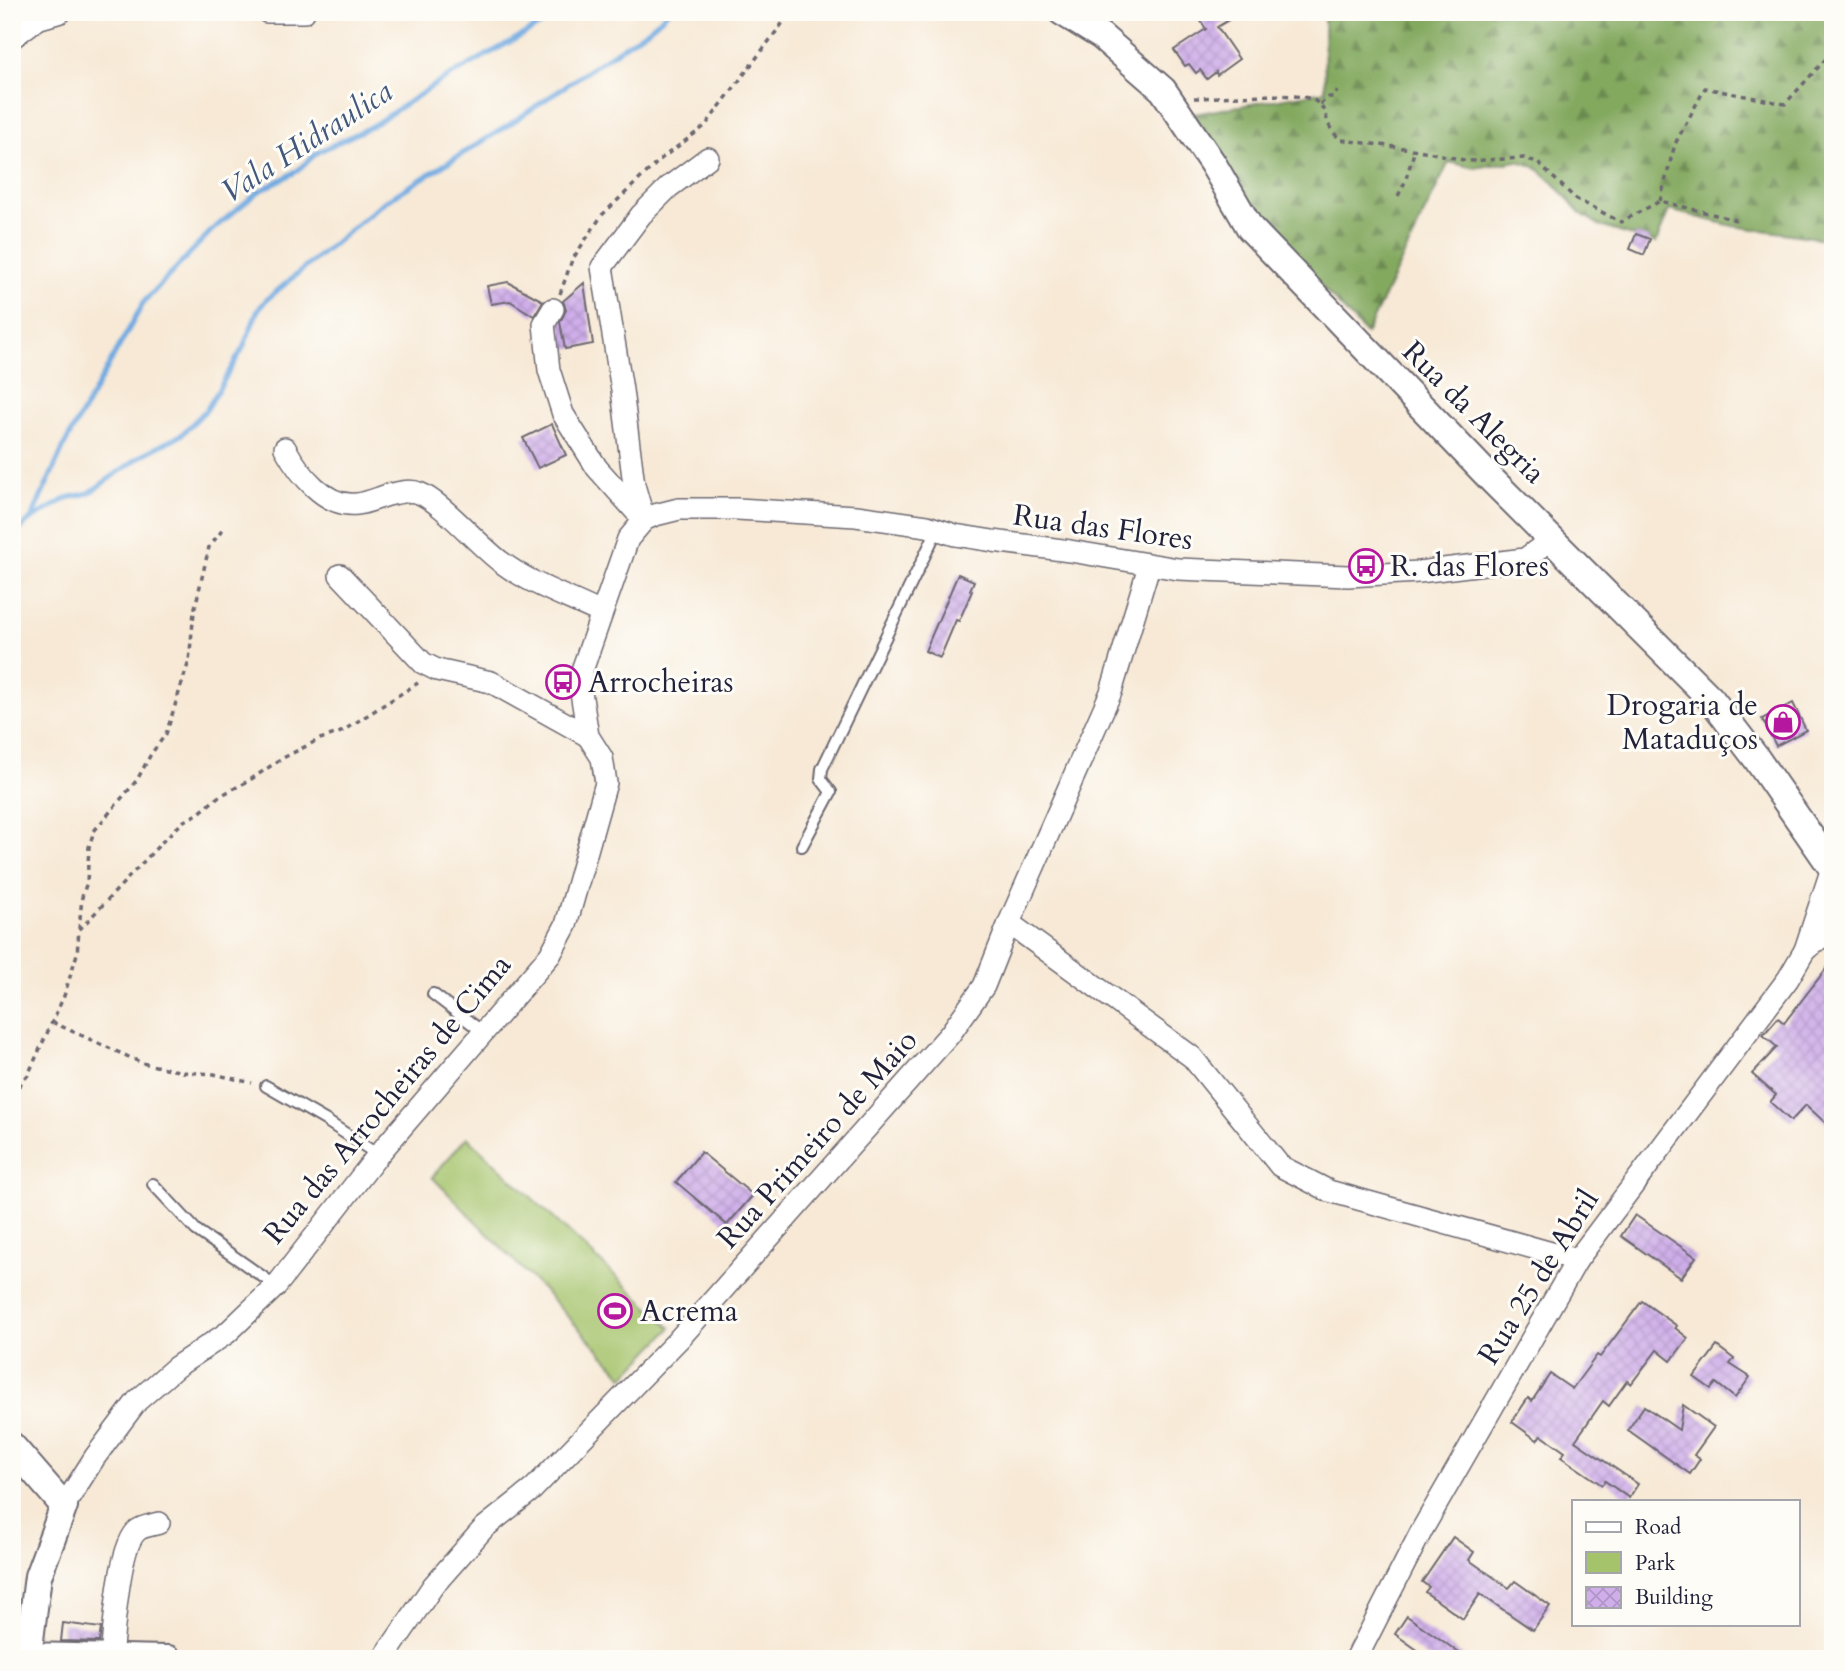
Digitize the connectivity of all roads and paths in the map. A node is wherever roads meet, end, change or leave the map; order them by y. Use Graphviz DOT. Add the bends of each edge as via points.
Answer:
graph roads {
  1 [pos="61,12"];
  2 [pos="267,12"];
  3 [pos="304,12"];
  4 [pos="791,12"];
  5 [pos="1062,12"];
  6 [pos="12,38"];
  7 [pos="1833,51"];
  8 [pos="1337,91"];
  9 [pos="1171,99"];
  10 [pos="1320,104"];
  11 [pos="1415,149"];
  12 [pos="708,158"];
  13 [pos="1398,196"];
  14 [pos="1660,201"];
  15 [pos="1736,220"];
  16 [pos="553,309"];
  17 [pos="285,448"];
  18 [pos="644,520"];
  19 [pos="224,528"];
  20 [pos="937,530"];
  21 [pos="1552,539"];
  22 [pos="1149,566"];
  23 [pos="340,575"];
  24 [pos="601,613"];
  25 [pos="437,670"];
  26 [pos="588,736"];
  27 [pos="802,846"];
  28 [pos="1833,868"];
  29 [pos="1009,923"];
  30 [pos="1833,928"];
  31 [pos="79,930"];
  32 [pos="1805,950"];
  33 [pos="433,994"];
  34 [pos="52,1022"];
  35 [pos="484,1033"];
  36 [pos="265,1086"];
  37 [pos="12,1094"];
  38 [pos="379,1155"];
  39 [pos="153,1184"];
  40 [pos="1577,1259"];
  41 [pos="276,1286"];
  42 [pos="12,1446"];
  43 [pos="64,1506"];
  44 [pos="159,1523"];
  45 [pos="20,1656"];
  46 [pos="111,1658"];
  47 [pos="168,1659"];
  48 [pos="383,1659"];
  49 [pos="1356,1659"];
  1 -- 6 [label="street" via="37,19"];
  2 -- 3 [label="street"];
  4 -- 16 [label="path" via="705,126 602,215 572,260"];
  5 -- 9 [label="street, Rua da Alegria" via="1101,36"];
  7 -- 14 [label="path" via="1785,104 1705,88 1675,144"];
  8 -- 10 [label="path"];
  9 -- 10 [label="path" via="1302,96"];
  9 -- 21 [label="street, Rua da Alegria" via="1250,228"];
  10 -- 11 [label="path" via="1328,127 1342,140"];
  11 -- 13 [label="path"];
  11 -- 14 [label="path" via="1468,161 1524,158 1537,162 1576,199 1621,222"];
  12 -- 18 [label="street" via="641,215 602,267 634,485"];
  14 -- 15 [label="path"];
  16 -- 18 [label="street" via="544,324 550,370 563,414 597,468"];
  17 -- 24 [label="street" via="315,487 339,503 419,493 503,564"];
  18 -- 20 [label="street, Rua das Flores" via="679,509 737,509 856,516"];
  18 -- 24 [label="street, Rua das Arrocheiras de Cima" via="628,539"];
  19 -- 31 [label="path" via="209,547 194,612 189,662 166,734 137,780 94,831"];
  20 -- 22 [label="street, Rua das Flores"];
  20 -- 27 [label="lane" via="822,769 821,779 831,792"];
  21 -- 22 [label="street, Rua das Flores" via="1525,559 1385,575"];
  21 -- 28 [label="street, Rua da Alegria" via="1711,699"];
  22 -- 29 [label="street, Rua Primeiro de Maio" via="1111,692"];
  23 -- 25 [label="street" via="423,663"];
  24 -- 26 [label="street, Rua das Arrocheiras de Cima" via="579,679"];
  25 -- 26 [label="street" via="491,682"];
  25 -- 31 [label="path" via="351,726 281,759 184,821"];
  26 -- 35 [label="street, Rua das Arrocheiras de Cima" via="602,758 606,783 566,925 550,955"];
  28 -- 32 [label="street, Rua 25 de Abril"];
  29 -- 40 [label="street" via="1192,1057 1280,1166 1329,1191"];
  29 -- 48 [label="street, Rua Primeiro de Maio" via="984,986 950,1034 678,1340 533,1489 484,1528 433,1586"];
  30 -- 32 [label="street, Rua 25 de Abril"];
  31 -- 34 [label="path" via="77,954"];
  32 -- 40 [label="street, Rua 25 de Abril" via="1788,979"];
  33 -- 35 [label="lane"];
  34 -- 36 [label="path" via="142,1063"];
  34 -- 37 [label="path" via="28,1075"];
  35 -- 38 [label="street, Rua das Arrocheiras de Cima"];
  36 -- 38 [label="lane"];
  38 -- 41 [label="street, Rua das Arrocheiras de Cima"];
  39 -- 41 [label="lane" via="196,1230"];
  40 -- 49 [label="street, Rua 25 de Abril" via="1423,1528"];
  41 -- 43 [label="street, Rua das Arrocheiras de Cima" via="227,1333 176,1367 137,1401"];
  42 -- 43 [label="street"];
  43 -- 45 [label="street, Rua das Arrocheiras de Cima" via="38,1576"];
  44 -- 46 [label="street" via="138,1530 128,1544"];
  45 -- 46 [label="street"];
  46 -- 47 [label="street"];
}
